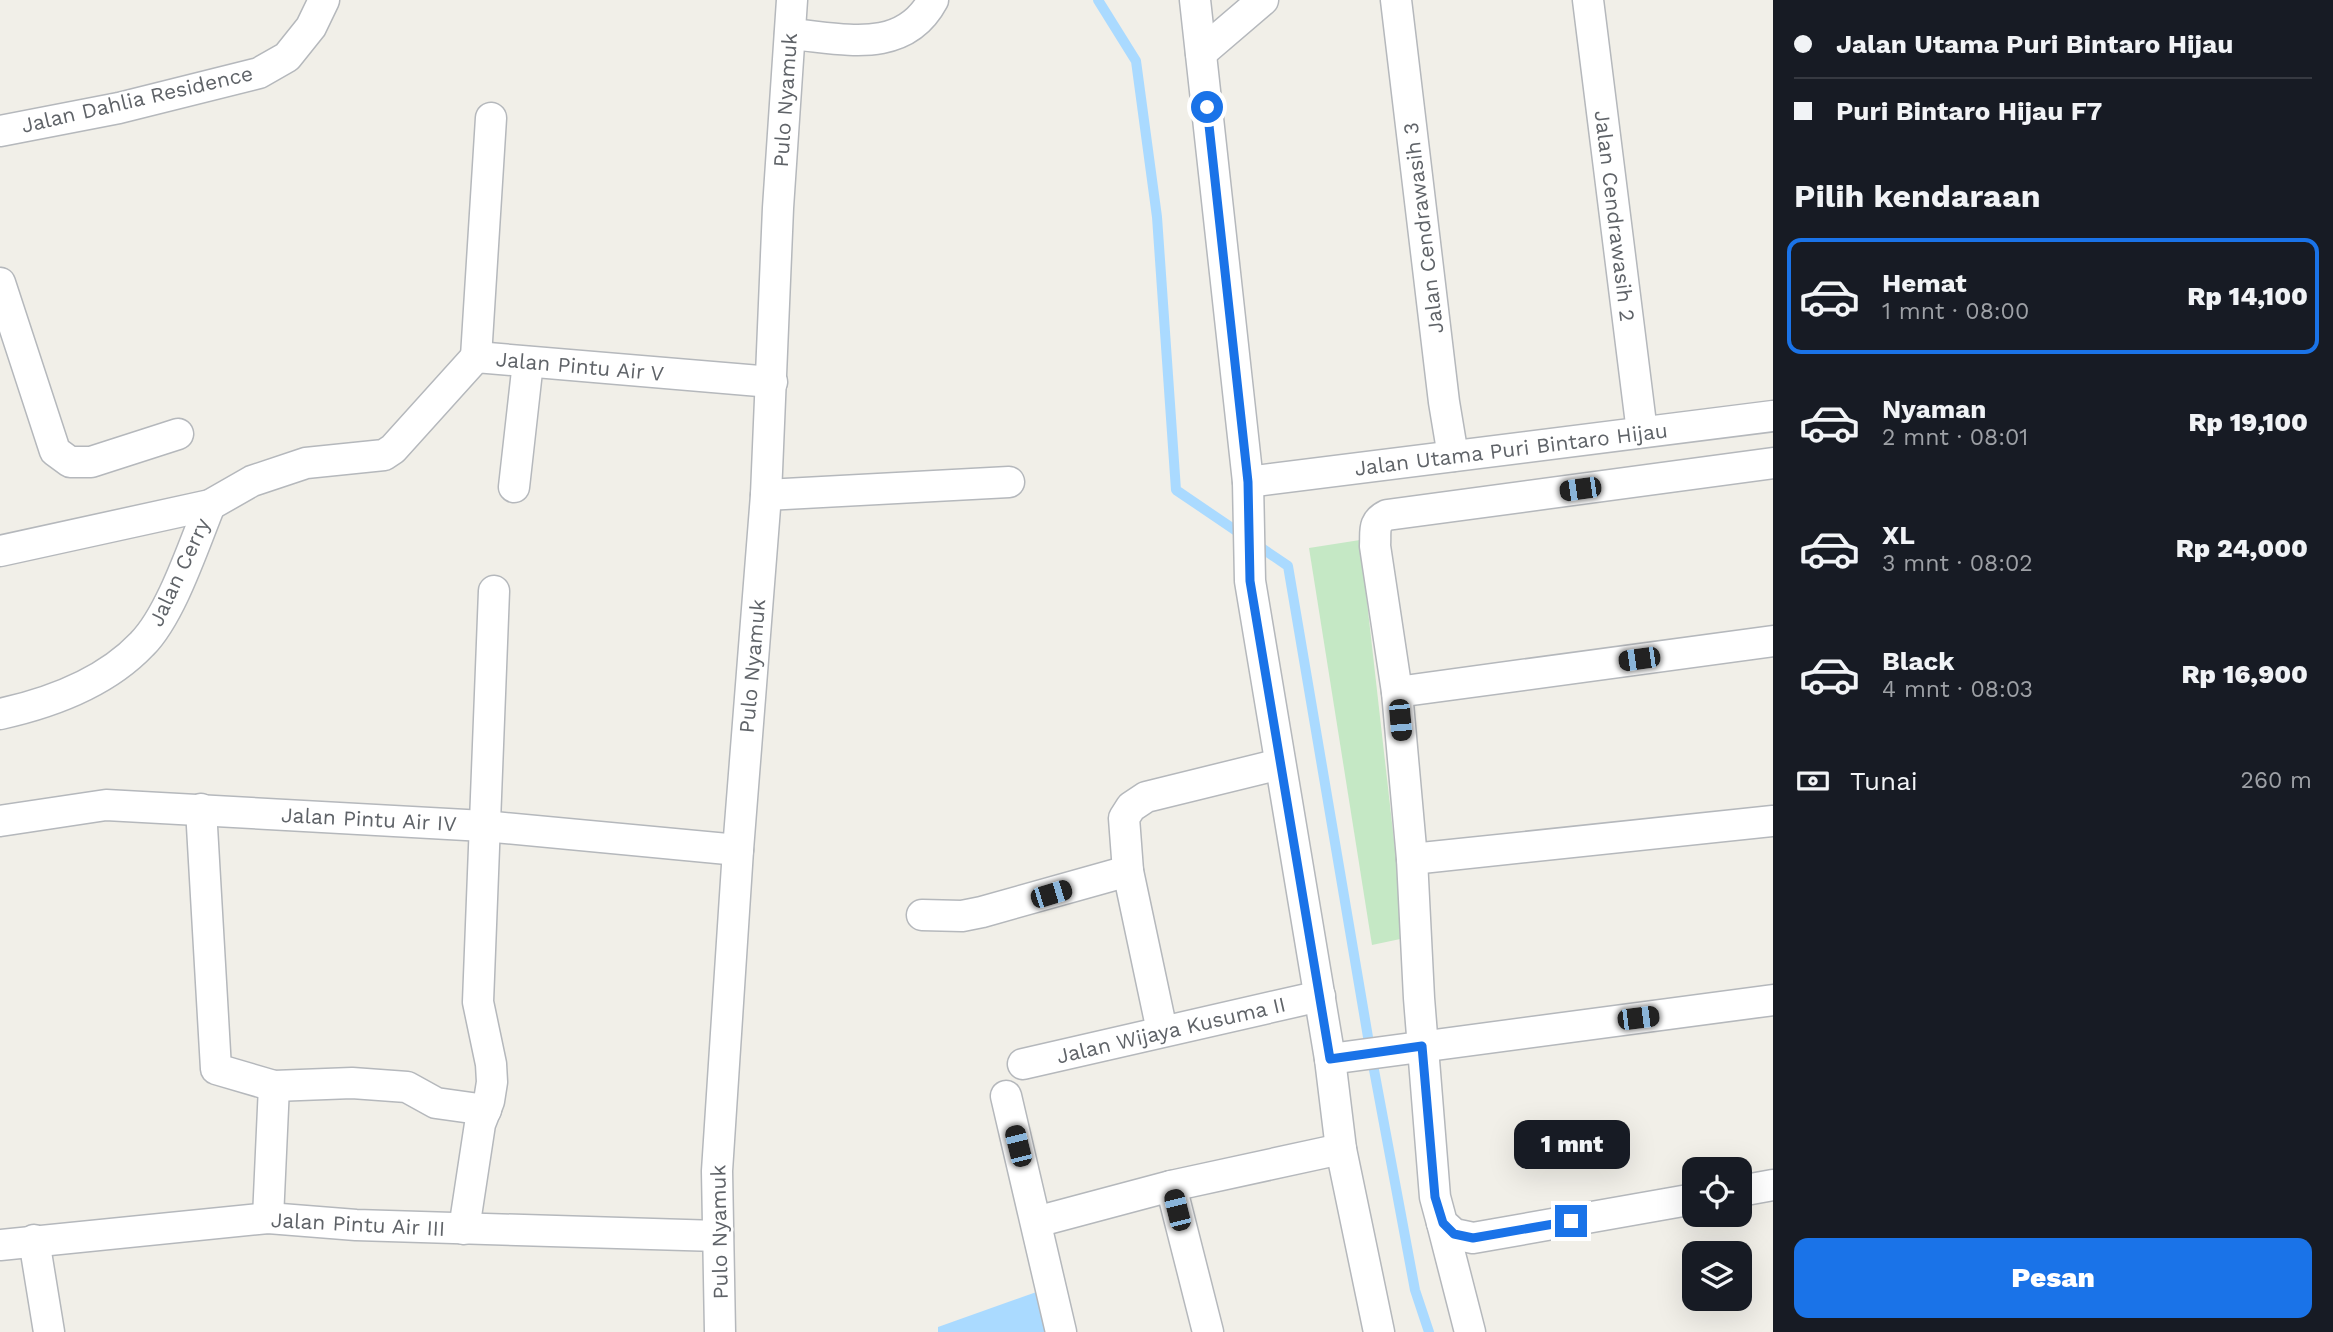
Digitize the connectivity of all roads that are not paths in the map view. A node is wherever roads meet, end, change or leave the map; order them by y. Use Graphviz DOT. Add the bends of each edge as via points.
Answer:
graph roads {
  1 [pos="324,0"];
  2 [pos="792,0"];
  3 [pos="933,0"];
  4 [pos="1263,0"];
  5 [pos="1395,0"];
  6 [pos="1588,0"];
  7 [pos="1196,5"];
  8 [pos="790,34"];
  9 [pos="1201,53"];
  10 [pos="491,118"];
  11 [pos="0,131"];
  12 [pos="0,283"];
  13 [pos="6,320"];
  14 [pos="477,357"];
  15 [pos="528,362"];
  16 [pos="772,382"];
  17 [pos="1773,416"];
  18 [pos="1642,432"];
  19 [pos="178,434"];
  20 [pos="1453,456"];
  21 [pos="1773,463"];
  22 [pos="1009,482"];
  23 [pos="1248,482"];
  24 [pos="514,487"];
  25 [pos="766,495"];
  26 [pos="219,500"];
  27 [pos="0,551"];
  28 [pos="495,591"];
  29 [pos="1773,640"];
  30 [pos="1397,692"];
  31 [pos="0,714"];
  32 [pos="1280,764"];
  33 [pos="201,809"];
  34 [pos="0,821"];
  35 [pos="1773,821"];
  36 [pos="484,826"];
  37 [pos="738,850"];
  38 [pos="1412,859"];
  39 [pos="1128,871"];
  40 [pos="922,915"];
  41 [pos="1320,996"];
  42 [pos="1773,1000"];
  43 [pos="1163,1031"];
  44 [pos="1410,1047"];
  45 [pos="1336,1058"];
  46 [pos="1023,1064"];
  47 [pos="274,1086"];
  48 [pos="1006,1096"];
  49 [pos="486,1110"];
  50 [pos="1341,1149"];
  51 [pos="1773,1185"];
  52 [pos="1171,1186"];
  53 [pos="1752,1189"];
  54 [pos="1682,1201"];
  55 [pos="1439,1210"];
  56 [pos="268,1218"];
  57 [pos="1037,1222"];
  58 [pos="464,1228"];
  59 [pos="718,1236"];
  60 [pos="34,1240"];
  61 [pos="0,1245"];
  62 [pos="49,1332"];
  63 [pos="720,1332"];
  64 [pos="1062,1332"];
  65 [pos="1208,1332"];
  66 [pos="1379,1332"];
  67 [pos="1470,1332"];
  1 -- 11 [label="street, Jalan Dahlia Residence" via="311,27 287,57 259,73 119,108"];
  2 -- 8 [label="street, Pulo Nyamuk"];
  3 -- 8 [label="street" via="912,27 894,36 873,40"];
  4 -- 9 [label="street"];
  5 -- 20 [label="street, Jalan Cendrawasih 3"];
  6 -- 18 [label="street, Jalan Cendrawasih 2"];
  7 -- 9 [label="street"];
  8 -- 16 [label="street, Pulo Nyamuk"];
  9 -- 23 [label="street"];
  10 -- 14 [label="street"];
  12 -- 13 [label="street"];
  13 -- 19 [label="street" via="55,451 70,462 91,462"];
  14 -- 15 [label="street, Jalan Pintu Air V"];
  14 -- 26 [label="street, Jalan Pintu Air V" via="384,455 306,463 252,481"];
  15 -- 16 [label="street, Jalan Pintu Air V"];
  15 -- 24 [label="street"];
  16 -- 25 [label="street, Pulo Nyamuk"];
  17 -- 18 [label="street, Jalan Utama Puri Bintaro Hijau"];
  18 -- 20 [label="street, Jalan Utama Puri Bintaro Hijau"];
  20 -- 23 [label="street, Jalan Utama Puri Bintaro Hijau"];
  21 -- 30 [label="street" via="1379,519 1374,547"];
  22 -- 25 [label="street"];
  23 -- 32 [label="street" via="1250,581"];
  25 -- 37 [label="street, Pulo Nyamuk"];
  26 -- 27 [label="street, Jalan Cerry"];
  26 -- 31 [label="street, Jalan Cerry" via="144,643 108,674 30,707"];
  28 -- 36 [label="street"];
  29 -- 30 [label="street"];
  30 -- 38 [label="street"];
  32 -- 39 [label="street" via="1146,797 1130,807 1124,818"];
  32 -- 41 [label="street"];
  33 -- 34 [label="street, Jalan Pintu Air IV" via="106,805"];
  33 -- 36 [label="street, Jalan Pintu Air IV"];
  33 -- 47 [label="street" via="216,1069"];
  35 -- 38 [label="street"];
  36 -- 37 [label="street, Jalan Pintu Air IV"];
  36 -- 49 [label="street" via="478,1002 491,1064"];
  37 -- 59 [label="street, Pulo Nyamuk" via="717,1171"];
  38 -- 44 [label="street"];
  39 -- 40 [label="street" via="992,910 961,916"];
  39 -- 43 [label="street"];
  41 -- 43 [label="street, Jalan Wijaya Kusuma II"];
  41 -- 45 [label="street"];
  42 -- 44 [label="street"];
  43 -- 46 [label="street, Jalan Wijaya Kusuma II"];
  44 -- 45 [label="street"];
  44 -- 55 [label="street"];
  45 -- 50 [label="street"];
  47 -- 49 [label="street" via="352,1083 407,1087 436,1102"];
  47 -- 56 [label="street"];
  48 -- 57 [label="street"];
  49 -- 58 [label="street"];
  50 -- 52 [label="street"];
  50 -- 66 [label="street"];
  51 -- 53 [label="street"];
  52 -- 57 [label="street"];
  52 -- 65 [label="street"];
  54 -- 55 [label="street" via="1473,1238 1454,1234"];
  55 -- 67 [label="street"];
  56 -- 58 [label="street, Jalan Pintu Air III"];
  56 -- 60 [label="street, Jalan Pintu Air III"];
  57 -- 64 [label="street"];
  58 -- 59 [label="street, Jalan Pintu Air III"];
  59 -- 63 [label="street, Pulo Nyamuk"];
  60 -- 61 [label="street, Jalan Pintu Air III"];
  60 -- 62 [label="street"];
}
